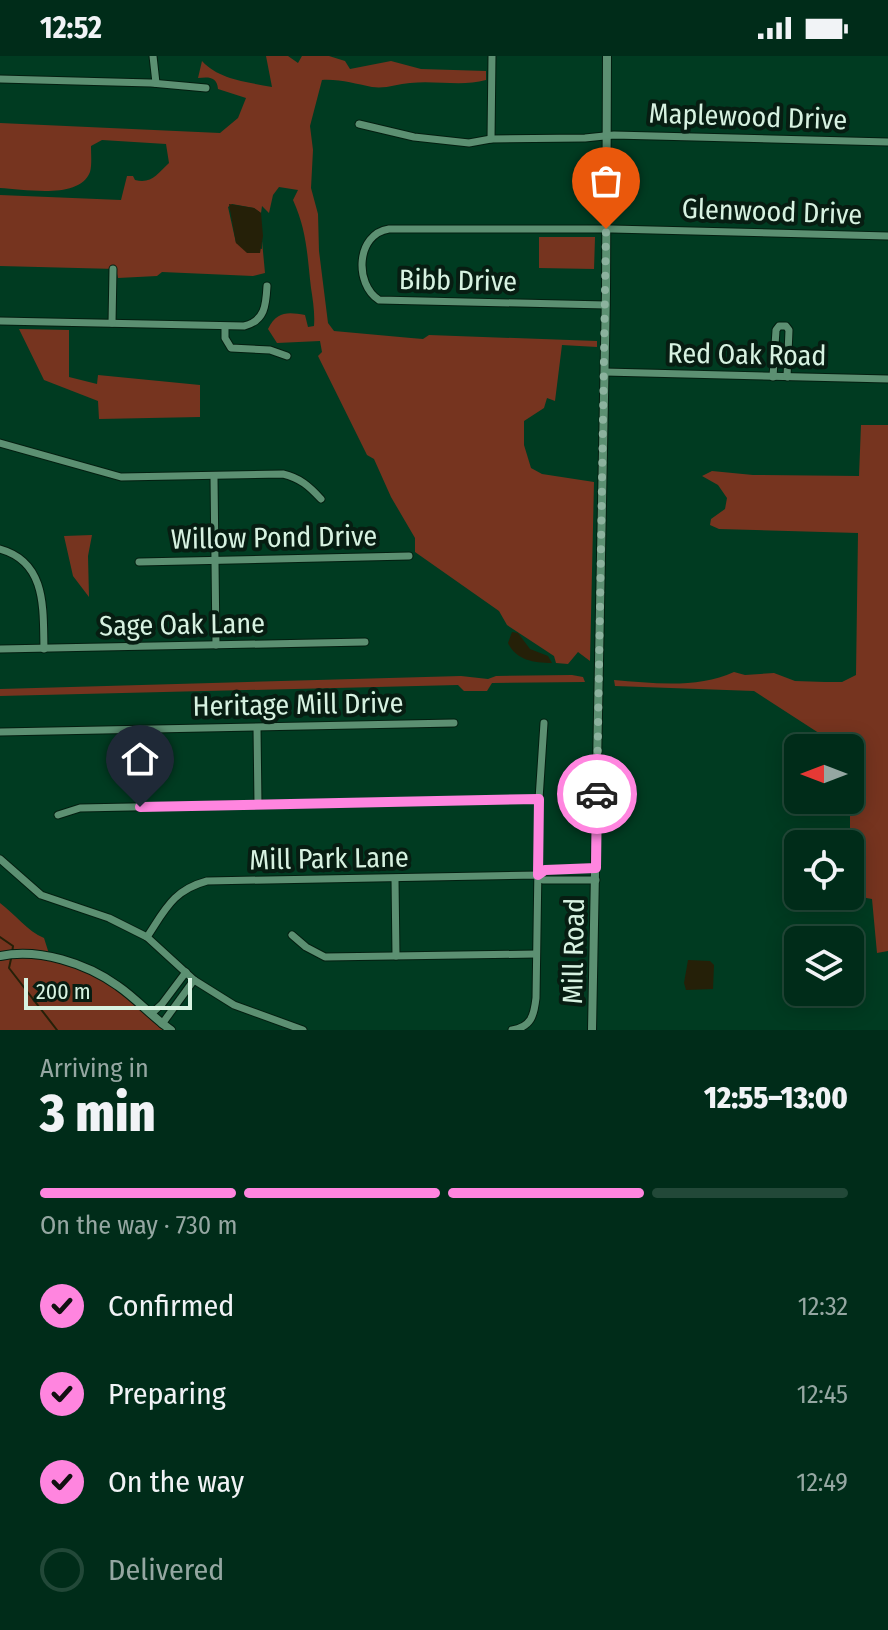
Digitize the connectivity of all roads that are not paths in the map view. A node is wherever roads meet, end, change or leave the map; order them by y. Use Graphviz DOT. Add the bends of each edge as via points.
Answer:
graph roads {
  1 [pos="153,56"];
  2 [pos="492,56"];
  3 [pos="607,56"];
  4 [pos="0,79"];
  5 [pos="156,83"];
  6 [pos="206,88"];
  7 [pos="359,124"];
  8 [pos="606,135"];
  9 [pos="491,139"];
  10 [pos="888,142"];
  11 [pos="606,229"];
  12 [pos="888,236"];
  13 [pos="113,269"];
  14 [pos="267,286"];
  15 [pos="606,305"];
  16 [pos="0,321"];
  17 [pos="112,323"];
  18 [pos="225,327"];
  19 [pos="287,356"];
  20 [pos="605,372"];
  21 [pos="773,377"];
  22 [pos="787,377"];
  23 [pos="888,379"];
  24 [pos="0,443"];
  25 [pos="214,477"];
  26 [pos="321,499"];
  27 [pos="0,549"];
  28 [pos="409,556"];
  29 [pos="216,560"];
  30 [pos="139,562"];
  31 [pos="365,642"];
  32 [pos="216,645"];
  33 [pos="0,649"];
  34 [pos="44,649"];
  35 [pos="454,723"];
  36 [pos="544,723"];
  37 [pos="257,728"];
  38 [pos="0,732"];
  39 [pos="539,799"];
  40 [pos="258,804"];
  41 [pos="58,815"];
  42 [pos="0,859"];
  43 [pos="596,868"];
  44 [pos="538,875"];
  45 [pos="395,879"];
  46 [pos="596,880"];
  47 [pos="292,935"];
  48 [pos="147,937"];
  49 [pos="536,954"];
  50 [pos="3,956"];
  51 [pos="396,956"];
  52 [pos="186,972"];
  53 [pos="194,980"];
  54 [pos="151,1014"];
  55 [pos="162,1024"];
  56 [pos="171,1030"];
  57 [pos="303,1030"];
  58 [pos="512,1030"];
  59 [pos="592,1030"];
  1 -- 5 [label="street"];
  2 -- 9 [label="street"];
  3 -- 8 [label="street, Mill Road"];
  4 -- 5 [label="street"];
  5 -- 6 [label="street"];
  7 -- 9 [label="street, Maplewood Drive" via="443,142"];
  8 -- 9 [label="street, Maplewood Drive"];
  8 -- 10 [label="street, Maplewood Drive"];
  8 -- 11 [label="street, Mill Road"];
  11 -- 12 [label="street, Glenwood Drive"];
  11 -- 15 [label="street, Mill Road"];
  11 -- 15 [label="street, Bibb Drive" via="379,230 363,250 363,278 371,295 389,302"];
  13 -- 17 [label="street"];
  14 -- 18 [label="street" via="259,319"];
  15 -- 20 [label="street, Mill Road"];
  16 -- 17 [label="street"];
  17 -- 18 [label="street"];
  18 -- 19 [label="street" via="231,348"];
  20 -- 21 [label="street, Red Oak Road"];
  20 -- 43 [label="street, Mill Road"];
  21 -- 22 [label="street, Red Oak Road"];
  21 -- 22 [label="street" via="779,326 789,330"];
  22 -- 23 [label="street, Red Oak Road"];
  24 -- 25 [label="street" via="110,476"];
  25 -- 26 [label="street" via="283,474 308,485"];
  25 -- 29 [label="street"];
  27 -- 34 [label="street" via="17,557 37,579"];
  28 -- 29 [label="street, Willow Pond Drive"];
  29 -- 30 [label="street, Willow Pond Drive"];
  29 -- 32 [label="street"];
  31 -- 32 [label="street, Sage Oak Lane"];
  32 -- 34 [label="street, Sage Oak Lane"];
  33 -- 34 [label="street, Sage Oak Lane"];
  35 -- 37 [label="street, Heritage Mill Drive"];
  36 -- 39 [label="street"];
  37 -- 38 [label="street, Heritage Mill Drive"];
  37 -- 40 [label="street"];
  39 -- 40 [label="street"];
  39 -- 44 [label="street"];
  40 -- 41 [label="street" via="80,808"];
  42 -- 48 [label="street" via="41,895"];
  43 -- 44 [label="street, Mill Park Lane" via="545,870"];
  43 -- 46 [label="street, Mill Road"];
  44 -- 45 [label="street, Mill Park Lane"];
  44 -- 46 [label="street, Mill Park Lane" via="543,880"];
  44 -- 49 [label="street"];
  45 -- 48 [label="street, Mill Park Lane" via="207,881 178,894"];
  45 -- 51 [label="street"];
  46 -- 59 [label="street, Mill Road"];
  47 -- 51 [label="street" via="325,957"];
  48 -- 52 [label="street"];
  49 -- 51 [label="street"];
  49 -- 58 [label="street" via="534,1016 524,1028"];
  50 -- 54 [label="street" via="74,963 117,985"];
  52 -- 53 [label="street"];
  52 -- 54 [label="street"];
  53 -- 55 [label="street"];
  53 -- 57 [label="street" via="234,1005"];
  54 -- 55 [label="street"];
  55 -- 56 [label="street"];
}
